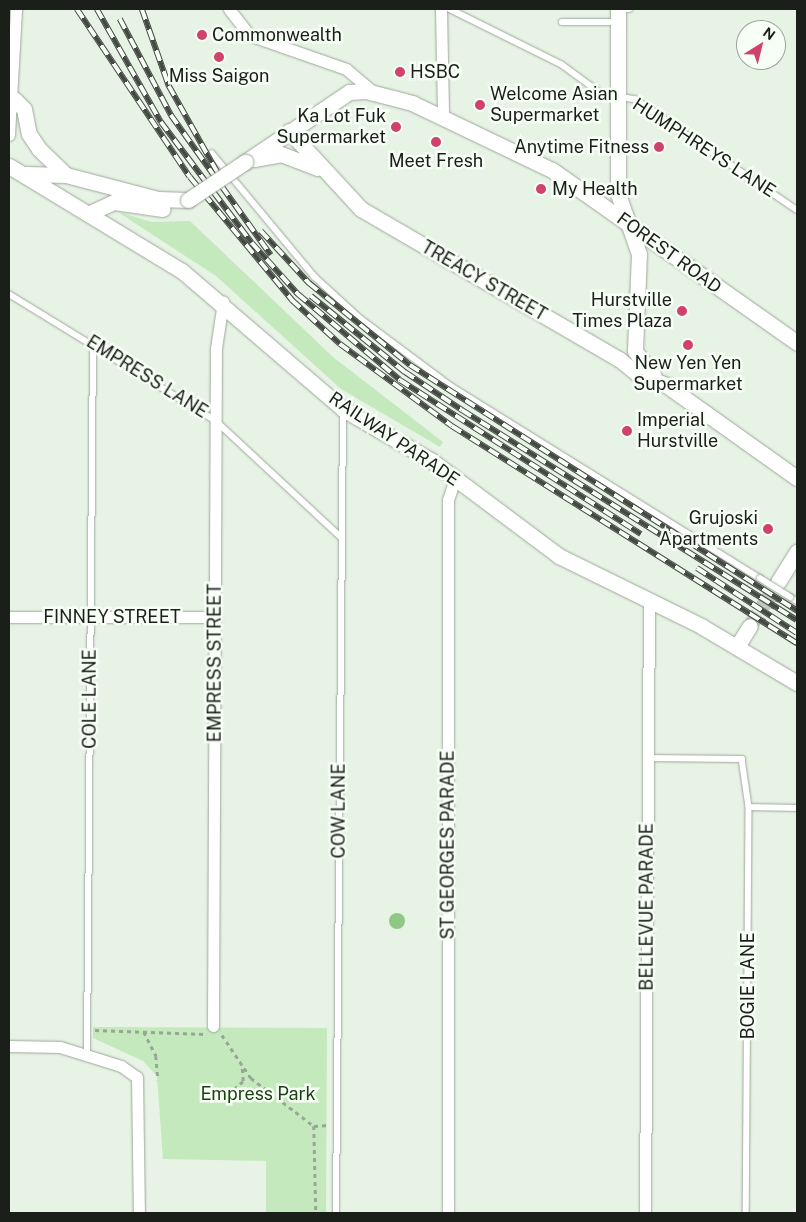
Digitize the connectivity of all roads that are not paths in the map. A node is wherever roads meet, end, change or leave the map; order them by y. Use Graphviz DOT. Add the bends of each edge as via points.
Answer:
graph roads {
  1 [pos="16,9"];
  2 [pos="229,9"];
  3 [pos="441,9"];
  4 [pos="450,9"];
  5 [pos="629,9"];
  6 [pos="619,13"];
  7 [pos="562,22"];
  8 [pos="375,93"];
  9 [pos="619,97"];
  10 [pos="14,99"];
  11 [pos="443,115"];
  12 [pos="289,131"];
  13 [pos="9,136"];
  14 [pos="212,152"];
  15 [pos="245,162"];
  16 [pos="15,170"];
  17 [pos="322,171"];
  18 [pos="66,175"];
  19 [pos="188,200"];
  20 [pos="797,210"];
  21 [pos="90,212"];
  22 [pos="628,222"];
  23 [pos="9,294"];
  24 [pos="223,302"];
  25 [pos="92,343"];
  26 [pos="797,343"];
  27 [pos="666,385"];
  28 [pos="343,409"];
  29 [pos="215,420"];
  30 [pos="781,466"];
  31 [pos="797,473"];
  32 [pos="455,478"];
  33 [pos="797,478"];
  34 [pos="797,486"];
  35 [pos="340,536"];
  36 [pos="797,552"];
  37 [pos="779,588"];
  38 [pos="797,601"];
  39 [pos="649,602"];
  40 [pos="9,617"];
  41 [pos="216,617"];
  42 [pos="90,619"];
  43 [pos="755,626"];
  44 [pos="738,646"];
  45 [pos="797,683"];
  46 [pos="647,758"];
  47 [pos="749,807"];
  48 [pos="797,808"];
  49 [pos="214,1031"];
  50 [pos="9,1046"];
  51 [pos="87,1055"];
  52 [pos="139,1213"];
  53 [pos="336,1213"];
  54 [pos="448,1213"];
  55 [pos="645,1213"];
  56 [pos="746,1213"];
  1 -- 10 [label="street"];
  2 -- 8 [label="street, FOREST ROAD" via="249,35 346,69"];
  3 -- 11 [label="street"];
  4 -- 9 [label="lane, HUMPHREYS LANE" via="561,64 602,94"];
  5 -- 6 [label="lane"];
  6 -- 7 [label="lane"];
  6 -- 9 [label="street"];
  8 -- 11 [label="street, FOREST ROAD"];
  8 -- 12 [label="street, FOREST ROAD" via="349,92"];
  9 -- 20 [label="lane, HUMPHREYS LANE" via="635,99"];
  9 -- 22 [label="street" via="618,194"];
  10 -- 13 [label="street"];
  10 -- 18 [label="street" via="24,109 29,134 39,149"];
  11 -- 22 [label="street, FOREST ROAD" via="552,170"];
  12 -- 15 [label="street"];
  12 -- 17 [label="street, TREACY STREET"];
  14 -- 38 [label="lane, bridge" via="314,276 361,319 451,386"];
  15 -- 17 [label="street" via="281,154"];
  15 -- 19 [label="street, bridge"];
  16 -- 18 [label="street"];
  16 -- 21 [label="street, RAILWAY PARADE"];
  17 -- 27 [label="street, TREACY STREET" via="373,218 619,359 639,375"];
  18 -- 19 [label="street" via="158,199"];
  19 -- 21 [label="street" via="166,210 114,202"];
  21 -- 24 [label="street, RAILWAY PARADE"];
  22 -- 26 [label="street, FOREST ROAD"];
  22 -- 27 [label="street" via="639,254 635,351 644,368"];
  23 -- 25 [label="lane, EMPRESS LANE"];
  24 -- 28 [label="street, RAILWAY PARADE"];
  24 -- 29 [label="street, EMPRESS STREET" via="216,330"];
  25 -- 29 [label="lane, EMPRESS LANE"];
  25 -- 42 [label="lane, COLE LANE"];
  27 -- 30 [label="street, TREACY STREET"];
  28 -- 32 [label="street, RAILWAY PARADE"];
  28 -- 35 [label="lane, COW LANE"];
  29 -- 35 [label="lane, EMPRESS LANE"];
  29 -- 41 [label="street, EMPRESS STREET"];
  30 -- 31 [label="street"];
  30 -- 33 [label="street, TREACY STREET"];
  30 -- 34 [label="street"];
  32 -- 39 [label="street, RAILWAY PARADE" via="559,556"];
  32 -- 54 [label="street, ST GEORGES PARADE" via="448,500"];
  35 -- 53 [label="lane, COW LANE"];
  36 -- 37 [label="street"];
  39 -- 44 [label="street, RAILWAY PARADE"];
  39 -- 46 [label="street, BELLEVUE PARADE"];
  40 -- 42 [label="street, FINNEY STREET"];
  41 -- 42 [label="street, FINNEY STREET"];
  41 -- 49 [label="street, EMPRESS STREET"];
  42 -- 51 [label="lane, COLE LANE" via="91,1030"];
  43 -- 44 [label="street"];
  44 -- 45 [label="street, RAILWAY PARADE"];
  46 -- 47 [label="lane, BOGIE LANE" via="742,759"];
  46 -- 55 [label="street, BELLEVUE PARADE"];
  47 -- 48 [label="lane"];
  47 -- 56 [label="lane, BOGIE LANE"];
  50 -- 51 [label="street" via="60,1047"];
  51 -- 52 [label="street" via="126,1068 139,1081"];
}
